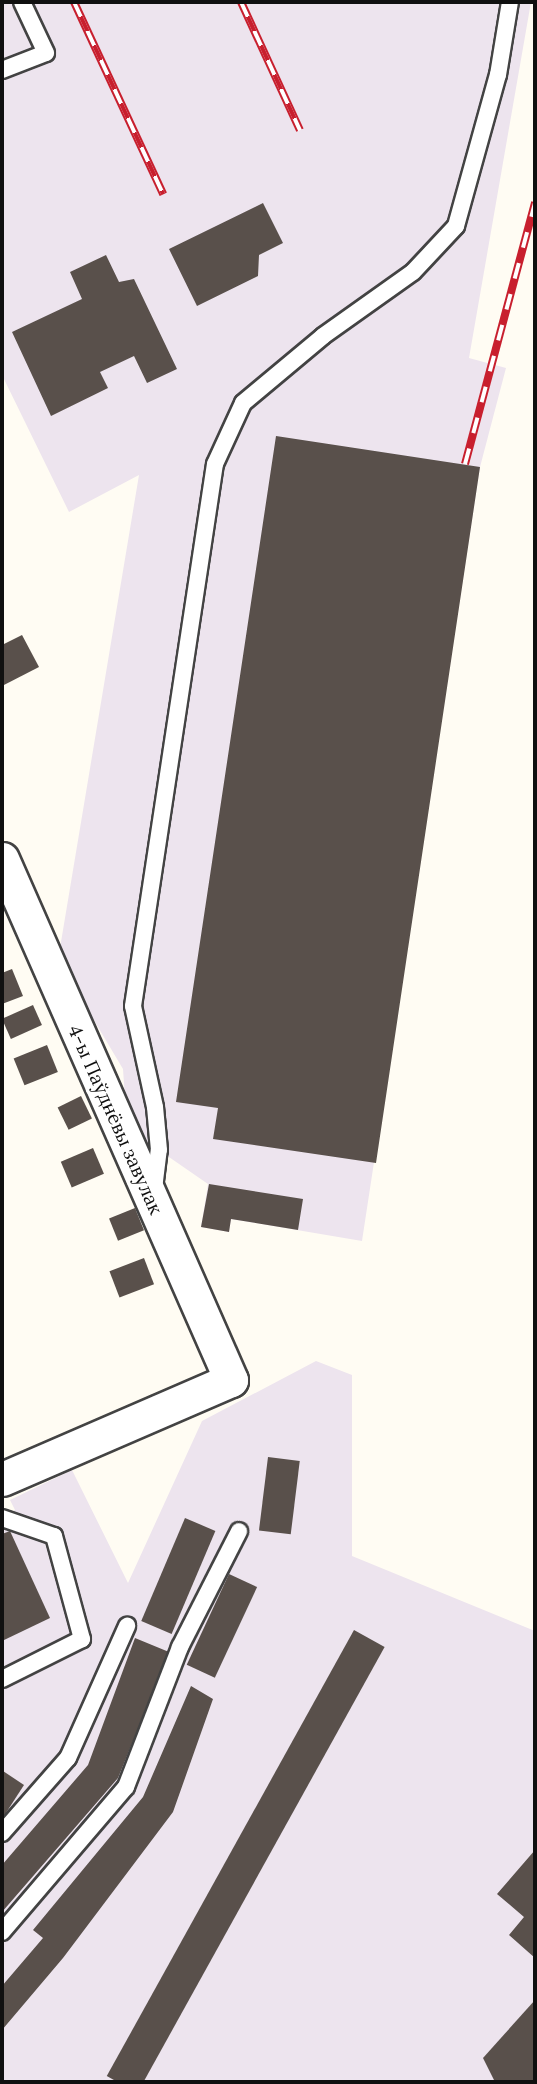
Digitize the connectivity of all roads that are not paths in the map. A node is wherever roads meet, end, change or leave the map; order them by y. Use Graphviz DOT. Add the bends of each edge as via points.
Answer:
graph roads {
  1 [pos="22,2"];
  2 [pos="510,2"];
  3 [pos="2,70"];
  4 [pos="2,859"];
  5 [pos="152,1202"];
  6 [pos="2,1479"];
  7 [pos="2,1518"];
  8 [pos="239,1531"];
  9 [pos="127,1626"];
  10 [pos="2,1679"];
  11 [pos="2,1833"];
  12 [pos="2,1932"];
  1 -- 3 [label="lane" via="46,53"];
  2 -- 5 [label="lane" via="498,75 456,226 413,272 323,336 243,403 215,464 133,1006 159,1150"];
  4 -- 5 [label="street, 4-ы Паўднёвы завулак"];
  5 -- 6 [label="street, 4-ы Паўднёвы завулак" via="231,1380"];
  7 -- 10 [label="lane" via="54,1536 82,1639"];
  8 -- 12 [label="lane" via="180,1647 126,1787"];
  9 -- 11 [label="lane" via="68,1758"];
}
